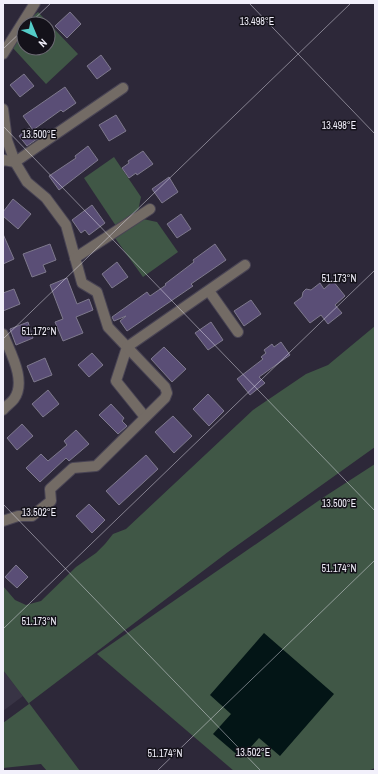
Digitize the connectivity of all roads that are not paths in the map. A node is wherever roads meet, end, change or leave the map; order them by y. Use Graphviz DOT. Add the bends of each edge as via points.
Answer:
graph roads {
  1 [pos="34,3"];
  2 [pos="3,54"];
  3 [pos="123,88"];
  4 [pos="3,109"];
  5 [pos="3,161"];
  6 [pos="15,162"];
  7 [pos="150,209"];
  8 [pos="74,258"];
  9 [pos="245,265"];
  10 [pos="209,291"];
  11 [pos="238,332"];
  12 [pos="3,334"];
  13 [pos="127,347"];
  14 [pos="3,410"];
  15 [pos="145,416"];
  16 [pos="3,522"];
  1 -- 2 [label="street"];
  3 -- 6 [label="street"];
  4 -- 6 [label="street" via="7,140"];
  5 -- 6 [label="street"];
  6 -- 8 [label="street" via="27,182 46,198 66,224"];
  7 -- 8 [label="street"];
  8 -- 13 [label="street" via="82,283 97,292 108,327"];
  9 -- 10 [label="street"];
  10 -- 11 [label="street"];
  10 -- 13 [label="street"];
  12 -- 14 [label="street" via="19,382 14,398"];
  13 -- 15 [label="street" via="116,381"];
  13 -- 15 [label="street" via="166,387 165,398"];
  15 -- 16 [label="street" via="96,466 74,468 50,490 51,501 32,516 18,516"];
}
